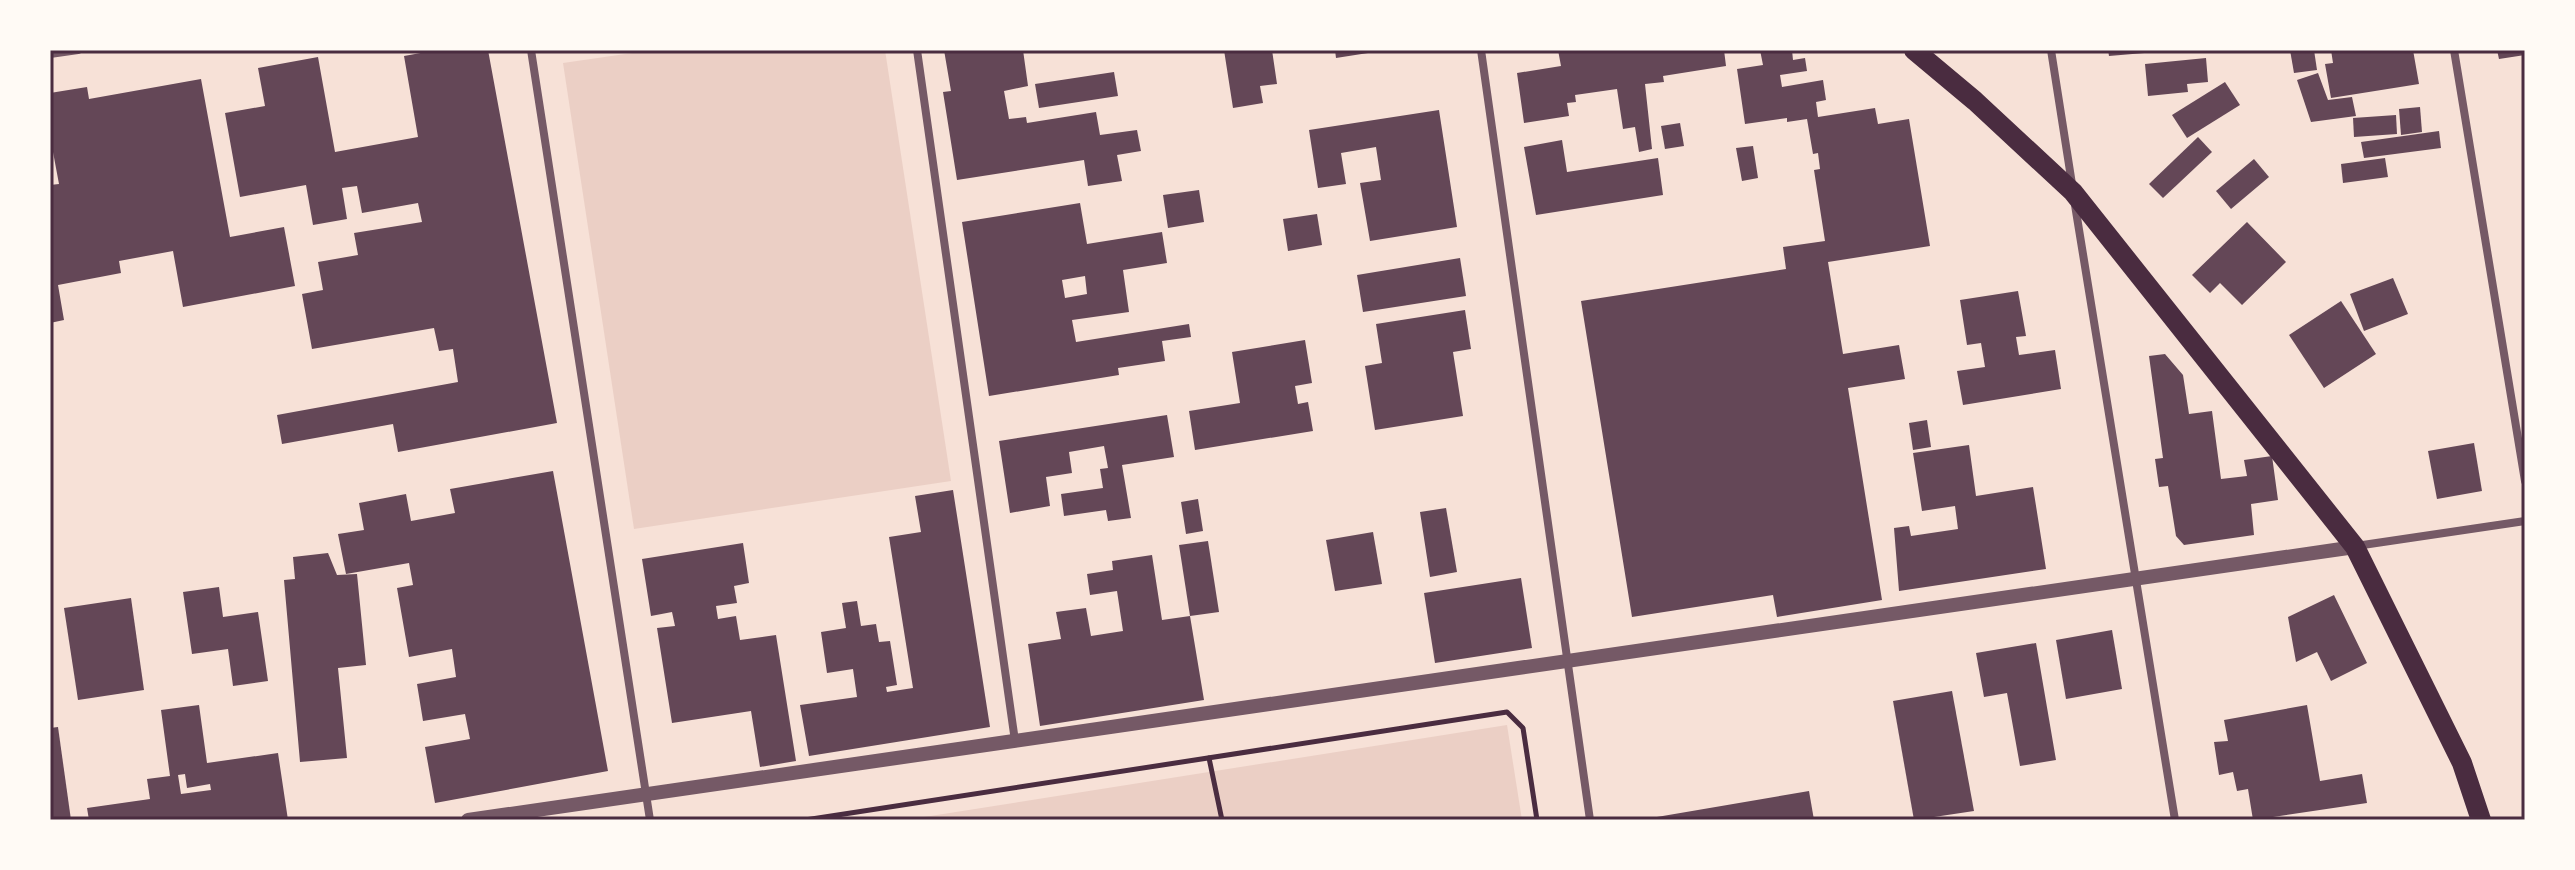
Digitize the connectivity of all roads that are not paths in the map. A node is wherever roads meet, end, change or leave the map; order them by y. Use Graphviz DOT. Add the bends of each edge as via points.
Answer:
graph roads {
  1 [pos="78,50"];
  2 [pos="531,50"];
  3 [pos="917,50"];
  4 [pos="1481,50"];
  5 [pos="1914,50"];
  6 [pos="2051,50"];
  7 [pos="2454,50"];
  8 [pos="50,54"];
  9 [pos="2073,192"];
  10 [pos="2525,481"];
  11 [pos="2525,521"];
  12 [pos="2355,547"];
  13 [pos="2135,579"];
  14 [pos="1566,662"];
  15 [pos="1015,741"];
  16 [pos="646,794"];
  17 [pos="468,820"];
  18 [pos="650,820"];
  19 [pos="1590,820"];
  20 [pos="2175,820"];
  21 [pos="2481,820"];
  1 -- 8 [label="street"];
  2 -- 16 [label="street"];
  3 -- 15 [label="street"];
  4 -- 14 [label="street"];
  5 -- 9 [label="main road"];
  6 -- 9 [label="street"];
  7 -- 10 [label="street"];
  9 -- 12 [label="main road"];
  9 -- 13 [label="street"];
  11 -- 12 [label="street"];
  12 -- 13 [label="street"];
  12 -- 21 [label="main road" via="2462,763"];
  13 -- 14 [label="street"];
  13 -- 20 [label="street"];
  14 -- 15 [label="street"];
  14 -- 19 [label="street"];
  15 -- 16 [label="street"];
  16 -- 17 [label="street"];
  16 -- 18 [label="street"];
}
